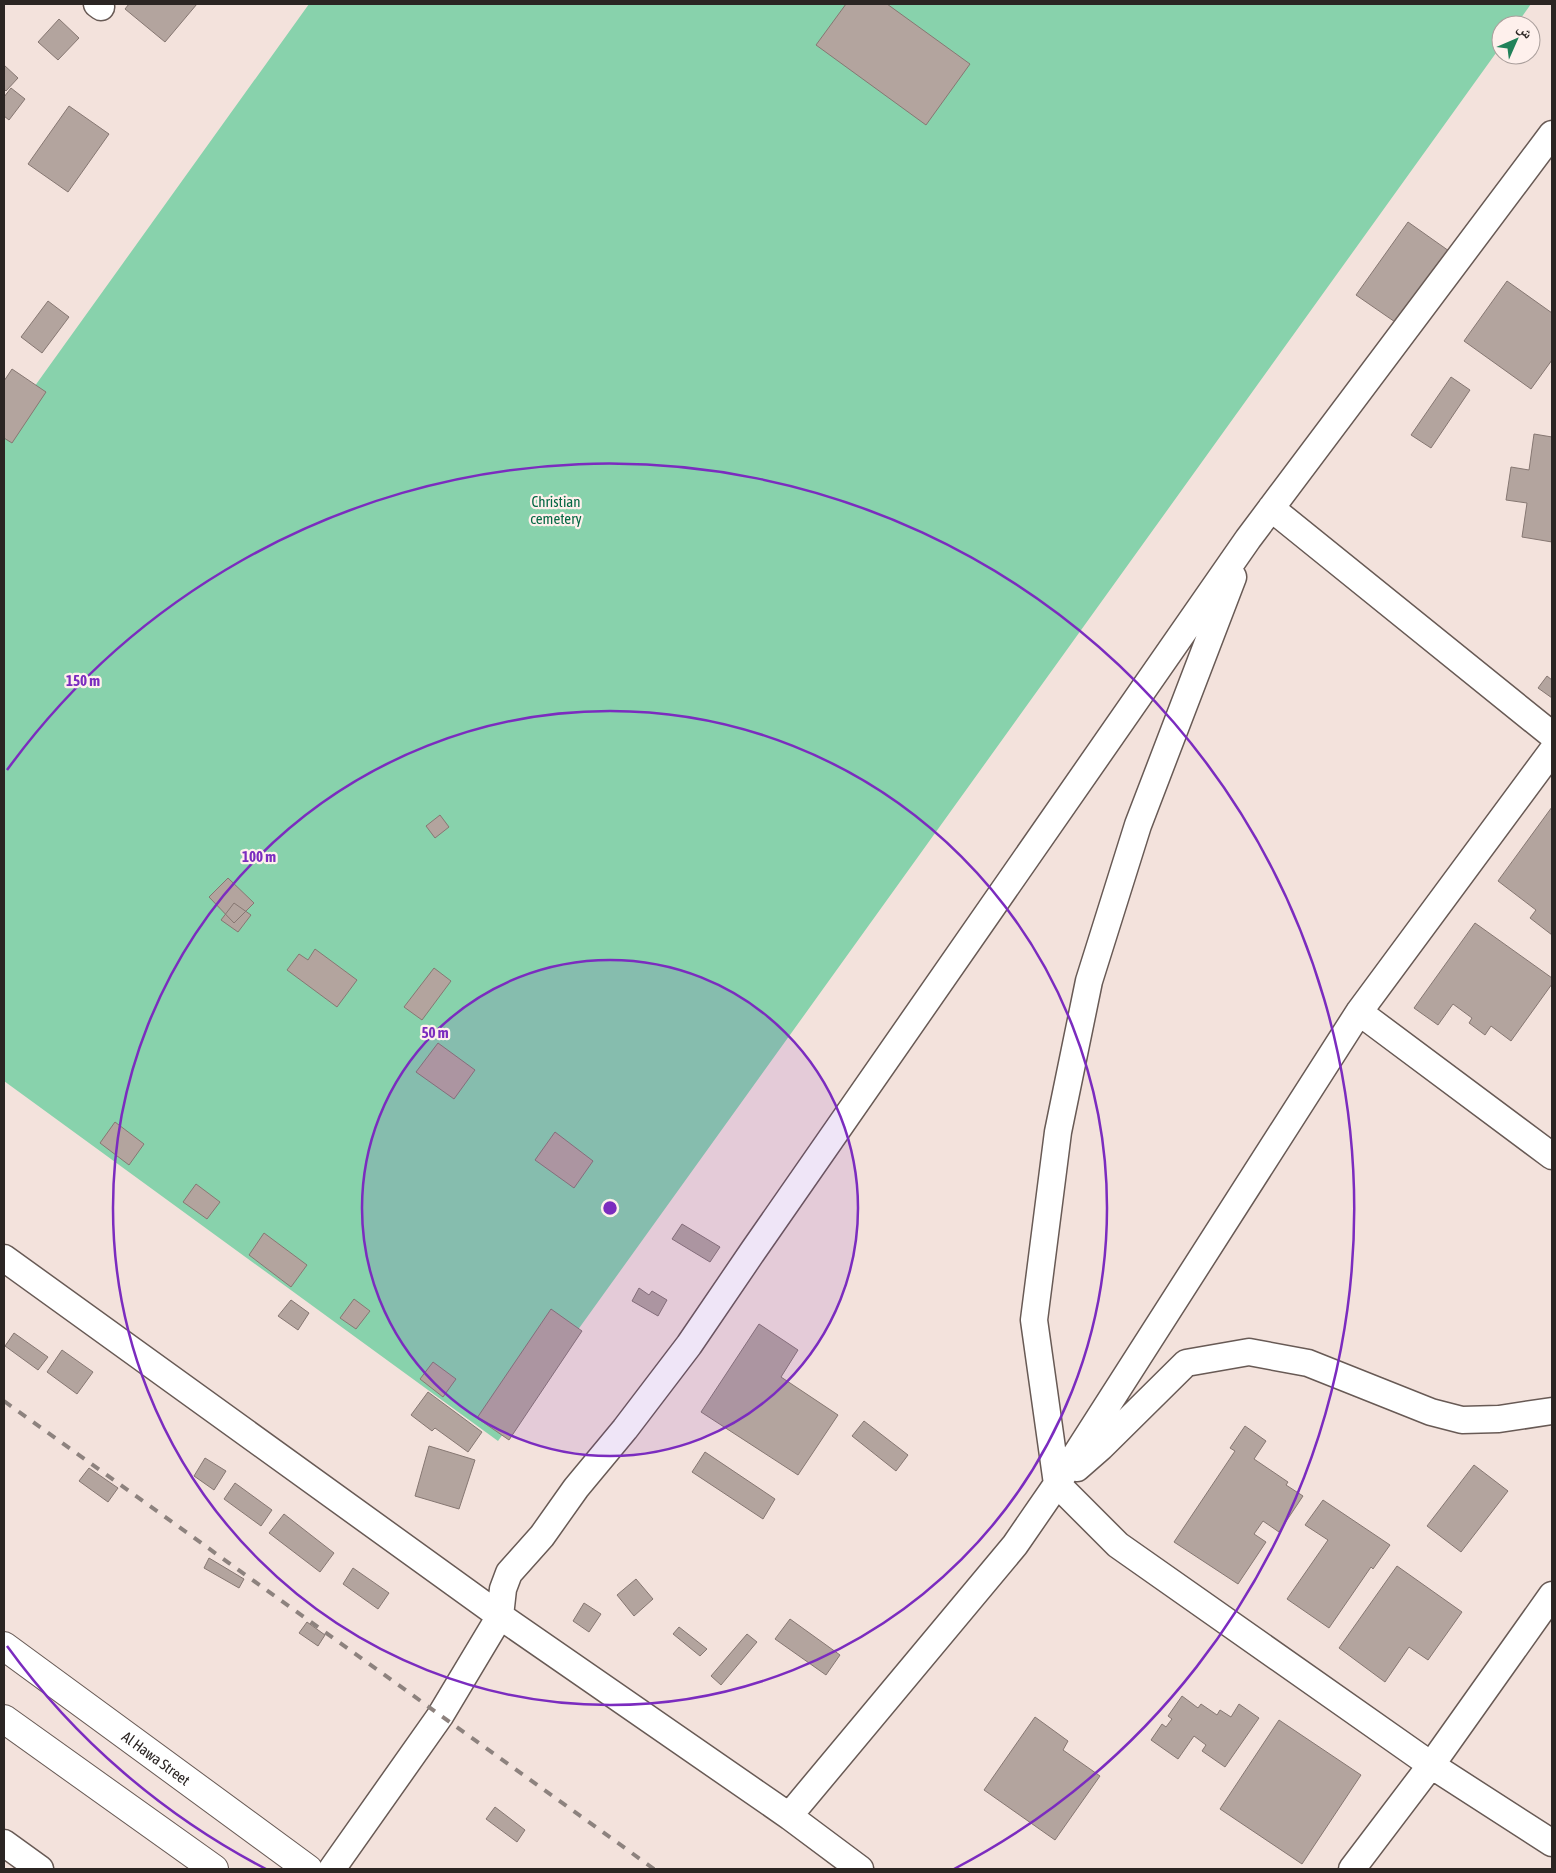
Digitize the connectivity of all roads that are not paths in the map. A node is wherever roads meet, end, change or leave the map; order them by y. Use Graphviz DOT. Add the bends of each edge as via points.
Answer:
graph roads {
  1 [pos="1552,134"];
  2 [pos="1271,508"];
  3 [pos="1248,539"];
  4 [pos="1552,735"];
  5 [pos="1552,751"];
  6 [pos="1359,1012"];
  7 [pos="1552,1156"];
  8 [pos="4,1258"];
  9 [pos="1552,1411"];
  10 [pos="1057,1484"];
  11 [pos="1552,1595"];
  12 [pos="500,1616"];
  13 [pos="4,1646"];
  14 [pos="4,1719"];
  15 [pos="1431,1765"];
  16 [pos="789,1816"];
  17 [pos="4,1842"];
  18 [pos="1552,1843"];
  19 [pos="40,1869"];
  20 [pos="214,1869"];
  21 [pos="308,1869"];
  22 [pos="332,1869"];
  23 [pos="860,1869"];
  24 [pos="1352,1869"];
  1 -- 2 [label="street"];
  2 -- 3 [label="street"];
  2 -- 4 [label="street"];
  3 -- 10 [label="street" via="1136,834 1089,981 1058,1132 1034,1320"];
  3 -- 12 [label="street" via="689,1345 542,1536 509,1573 503,1589"];
  5 -- 6 [label="street"];
  6 -- 7 [label="street"];
  6 -- 10 [label="street"];
  8 -- 12 [label="street"];
  9 -- 10 [label="street" via="1500,1420 1462,1420 1431,1412 1308,1363 1249,1352 1186,1363 1101,1447"];
  10 -- 15 [label="street" via="1118,1545"];
  10 -- 16 [label="street" via="1015,1545"];
  11 -- 15 [label="street"];
  12 -- 16 [label="street"];
  12 -- 22 [label="street" via="440,1716"];
  13 -- 21 [label="highway, Al Hawa Street"];
  14 -- 20 [label="highway"];
  15 -- 18 [label="street"];
  15 -- 24 [label="street"];
  16 -- 23 [label="street"];
  17 -- 19 [label="street"];
}
